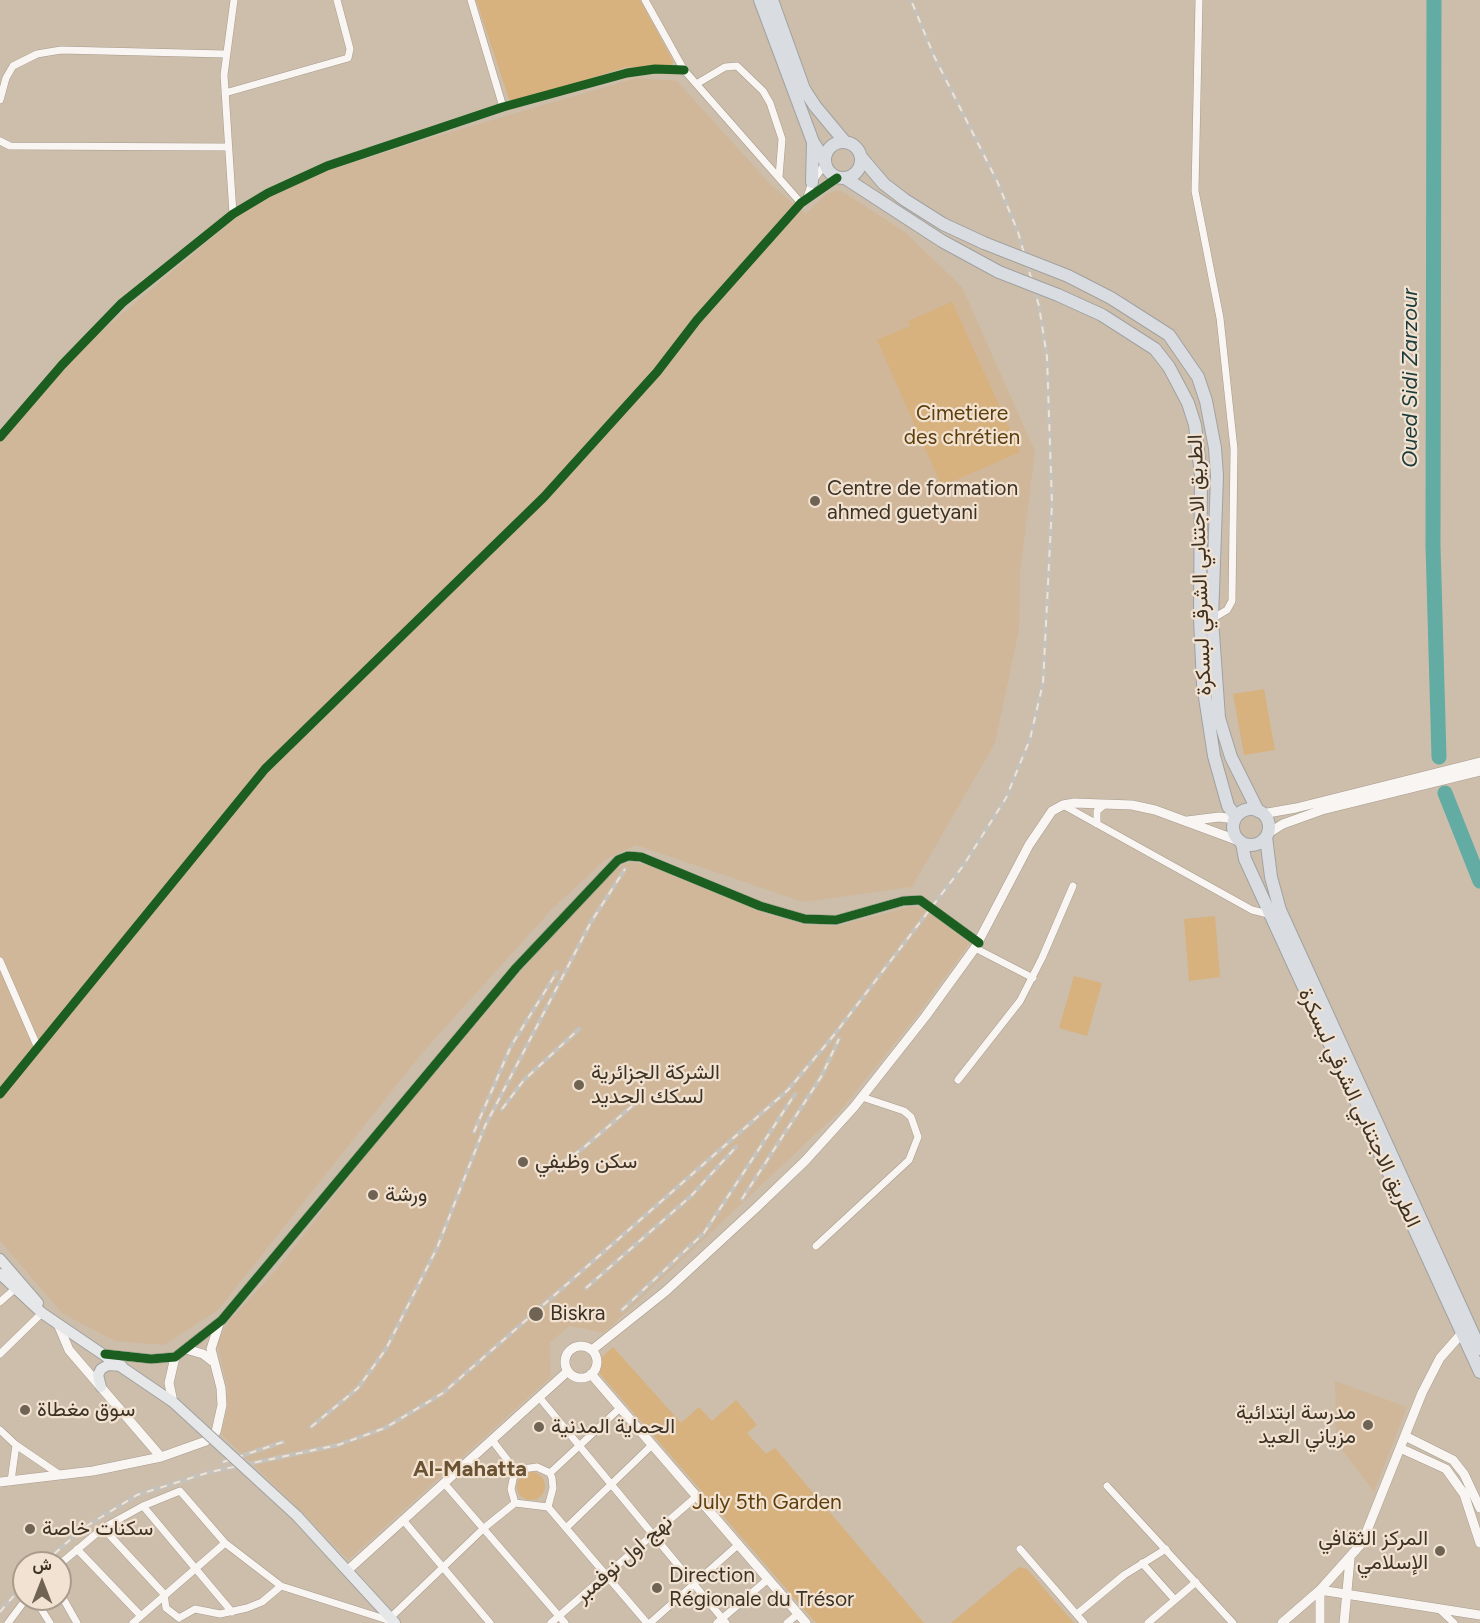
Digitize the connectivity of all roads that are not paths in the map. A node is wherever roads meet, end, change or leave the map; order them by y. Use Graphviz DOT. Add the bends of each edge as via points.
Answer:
graph roads {
  1 [pos="234,0"];
  2 [pos="337,0"];
  3 [pos="471,0"];
  4 [pos="645,0"];
  5 [pos="760,0"];
  6 [pos="772,0"];
  7 [pos="1199,0"];
  8 [pos="225,54"];
  9 [pos="684,70"];
  10 [pos="698,83"];
  11 [pos="225,93"];
  12 [pos="0,100"];
  13 [pos="503,107"];
  14 [pos="0,141"];
  15 [pos="813,142"];
  16 [pos="845,142"];
  17 [pos="10,146"];
  18 [pos="228,147"];
  19 [pos="0,148"];
  20 [pos="861,157"];
  21 [pos="825,162"];
  22 [pos="779,177"];
  23 [pos="841,178"];
  24 [pos="812,182"];
  25 [pos="807,198"];
  26 [pos="801,203"];
  27 [pos="233,214"];
  28 [pos="0,437"];
  29 [pos="1212,619"];
  30 [pos="1480,762"];
  31 [pos="1480,771"];
  32 [pos="1107,803"];
  33 [pos="1063,805"];
  34 [pos="1260,812"];
  35 [pos="1235,818"];
  36 [pos="1185,821"];
  37 [pos="1097,824"];
  38 [pos="1266,836"];
  39 [pos="1241,842"];
  40 [pos="1073,886"];
  41 [pos="1272,915"];
  42 [pos="977,945"];
  43 [pos="0,961"];
  44 [pos="1033,978"];
  45 [pos="38,1048"];
  46 [pos="958,1080"];
  47 [pos="0,1094"];
  48 [pos="862,1097"];
  49 [pos="816,1246"];
  50 [pos="0,1259"];
  51 [pos="0,1274"];
  52 [pos="18,1287"];
  53 [pos="1,1298"];
  54 [pos="49,1316"];
  55 [pos="222,1320"];
  56 [pos="1462,1334"];
  57 [pos="186,1349"];
  58 [pos="1480,1349"];
  59 [pos="592,1350"];
  60 [pos="0,1354"];
  61 [pos="105,1354"];
  62 [pos="175,1357"];
  63 [pos="212,1361"];
  64 [pos="123,1366"];
  65 [pos="568,1371"];
  66 [pos="1480,1372"];
  67 [pos="591,1374"];
  68 [pos="101,1387"];
  69 [pos="539,1397"];
  70 [pos="173,1402"];
  71 [pos="621,1408"];
  72 [pos="0,1430"];
  73 [pos="1405,1436"];
  74 [pos="492,1440"];
  75 [pos="16,1445"];
  76 [pos="652,1445"];
  77 [pos="579,1447"];
  78 [pos="1400,1448"];
  79 [pos="161,1457"];
  80 [pos="515,1470"];
  81 [pos="550,1473"];
  82 [pos="63,1476"];
  83 [pos="11,1481"];
  84 [pos="0,1482"];
  85 [pos="444,1483"];
  86 [pos="610,1484"];
  87 [pos="1107,1486"];
  88 [pos="1474,1491"];
  89 [pos="1464,1494"];
  90 [pos="697,1496"];
  91 [pos="515,1503"];
  92 [pos="143,1506"];
  93 [pos="548,1507"];
  94 [pos="1480,1508"];
  95 [pos="403,1520"];
  96 [pos="567,1527"];
  97 [pos="103,1528"];
  98 [pos="484,1528"];
  99 [pos="652,1535"];
  100 [pos="225,1543"];
  101 [pos="1480,1543"];
  102 [pos="739,1544"];
  103 [pos="77,1549"];
  104 [pos="1020,1549"];
  105 [pos="1166,1549"];
  106 [pos="72,1553"];
  107 [pos="1350,1559"];
  108 [pos="1142,1563"];
  109 [pos="196,1568"];
  110 [pos="444,1569"];
  111 [pos="348,1570"];
  112 [pos="607,1575"];
  113 [pos="768,1579"];
  114 [pos="1196,1582"];
  115 [pos="694,1585"];
  116 [pos="281,1586"];
  117 [pos="1320,1590"];
  118 [pos="1347,1593"];
  119 [pos="164,1594"];
  120 [pos="1175,1600"];
  121 [pos="1438,1608"];
  122 [pos="232,1612"];
  123 [pos="798,1614"];
  124 [pos="1077,1614"];
  125 [pos="140,1615"];
  126 [pos="1480,1615"];
  127 [pos="559,1616"];
  128 [pos="180,1621"];
  129 [pos="389,1621"];
  130 [pos="722,1621"];
  131 [pos="133,1623"];
  132 [pos="490,1623"];
  133 [pos="551,1623"];
  134 [pos="565,1623"];
  135 [pos="648,1623"];
  136 [pos="788,1623"];
  137 [pos="806,1623"];
  138 [pos="1084,1623"];
  139 [pos="1148,1623"];
  140 [pos="1233,1623"];
  141 [pos="1282,1623"];
  142 [pos="1320,1623"];
  143 [pos="1344,1623"];
  144 [pos="1454,1623"];
  1 -- 8 [label="street"];
  2 -- 11 [label="street" via="350,49 348,58"];
  3 -- 13 [label="street"];
  4 -- 9 [label="street"];
  5 -- 15 [label="highway"];
  6 -- 16 [label="highway" via="804,89"];
  7 -- 29 [label="street" via="1195,191 1220,318 1234,449 1232,601 1227,610"];
  8 -- 11 [label="street"];
  8 -- 12 [label="street" via="61,50 37,54 13,66"];
  9 -- 10 [label="street"];
  9 -- 13 [label="street" via="627,73"];
  10 -- 22 [label="street"];
  10 -- 22 [label="street" via="724,68 737,66 763,91 782,139"];
  11 -- 18 [label="street"];
  13 -- 27 [label="street" via="327,166 286,183"];
  14 -- 17 [label="street"];
  15 -- 21 [label="highway"];
  15 -- 24 [label="highway"];
  16 -- 20 [label="highway" via="858,150"];
  16 -- 21 [label="highway" via="828,149"];
  17 -- 18 [label="street"];
  17 -- 19 [label="street"];
  18 -- 27 [label="street"];
  20 -- 23 [label="highway" via="858,171"];
  20 -- 29 [label="highway, الطريق الاجتنابي الشرقي لبسكرة, bridge" via="884,184 944,224 1068,276 1130,308 1169,335 1198,377 1211,422 1217,476"];
  21 -- 23 [label="highway" via="831,175"];
  21 -- 24 [label="street"];
  22 -- 26 [label="street"];
  23 -- 25 [label="street"];
  23 -- 35 [label="highway, الطريق الاجتنابي الشرقي لبسكرة, bridge" via="999,272 1102,315 1155,349 1169,367 1195,425 1201,475 1203,684 1214,756"];
  24 -- 25 [label="street"];
  25 -- 26 [label="street"];
  26 -- 45 [label="street" via="711,303 644,387 543,497 265,769"];
  27 -- 28 [label="street" via="122,303"];
  29 -- 34 [label="highway, الطريق الاجتنابي الشرقي لبسكرة" via="1219,718 1231,758"];
  30 -- 34 [label="street" via="1296,808"];
  31 -- 38 [label="street" via="1300,816"];
  32 -- 33 [label="street"];
  32 -- 36 [label="street" via="1155,810"];
  32 -- 37 [label="street" via="1097,811"];
  33 -- 37 [label="street"];
  33 -- 42 [label="street" via="1046,816"];
  34 -- 35 [label="highway" via="1248,810"];
  34 -- 38 [label="highway" via="1268,823"];
  35 -- 36 [label="street"];
  35 -- 39 [label="highway" via="1234,833"];
  36 -- 39 [label="street"];
  37 -- 41 [label="street" via="1245,906"];
  38 -- 39 [label="highway" via="1258,844"];
  38 -- 58 [label="highway, الطريق الاجتنابي الشرقي لبسكرة" via="1280,910"];
  39 -- 41 [label="highway, الطريق الاجتنابي الشرقي لبسكرة"];
  40 -- 44 [label="street"];
  41 -- 56 [label="highway, الطريق الاجتنابي الشرقي لبسكرة"];
  42 -- 44 [label="street"];
  42 -- 48 [label="street"];
  42 -- 55 [label="street" via="920,900 836,920 805,919 760,906 641,857 618,860 516,968"];
  43 -- 45 [label="street"];
  44 -- 46 [label="street" via="1006,1020"];
  45 -- 47 [label="street"];
  48 -- 49 [label="street" via="904,1111 911,1117 918,1137 909,1160"];
  48 -- 59 [label="street" via="756,1208 666,1291"];
  50 -- 52 [label="main road"];
  51 -- 52 [label="main road"];
  52 -- 53 [label="street"];
  52 -- 54 [label="main road"];
  54 -- 60 [label="street"];
  54 -- 61 [label="main road"];
  54 -- 68 [label="street" via="69,1350"];
  55 -- 57 [label="street"];
  55 -- 63 [label="street" via="212,1342"];
  56 -- 66 [label="highway, الطريق الاجتنابي الشرقي لبسكرة"];
  56 -- 73 [label="street" via="1440,1358"];
  57 -- 62 [label="street"];
  57 -- 63 [label="street"];
  59 -- 65 [label="street" via="583,1346 573,1348 566,1356"];
  59 -- 67 [label="street" via="597,1365"];
  61 -- 62 [label="street" via="151,1359"];
  61 -- 64 [label="main road"];
  62 -- 70 [label="street" via="169,1383"];
  63 -- 79 [label="street" via="222,1405 216,1432 206,1441"];
  64 -- 68 [label="main road" via="108,1365 101,1369"];
  64 -- 70 [label="main road"];
  65 -- 67 [label="street" via="581,1378"];
  65 -- 69 [label="street"];
  67 -- 71 [label="street"];
  68 -- 79 [label="street"];
  69 -- 74 [label="street"];
  69 -- 77 [label="street"];
  70 -- 111 [label="main road, bridge" via="297,1516"];
  71 -- 76 [label="street"];
  71 -- 77 [label="street"];
  72 -- 75 [label="street"];
  73 -- 78 [label="street"];
  73 -- 88 [label="street" via="1453,1460"];
  74 -- 80 [label="street"];
  74 -- 85 [label="street"];
  75 -- 82 [label="street"];
  75 -- 83 [label="street"];
  76 -- 86 [label="street"];
  76 -- 90 [label="street"];
  77 -- 81 [label="street"];
  77 -- 86 [label="street"];
  78 -- 89 [label="street" via="1446,1469"];
  78 -- 107 [label="street" via="1370,1526"];
  79 -- 82 [label="street"];
  80 -- 81 [label="street" via="537,1467"];
  80 -- 91 [label="street" via="511,1489"];
  81 -- 93 [label="street" via="553,1488"];
  82 -- 83 [label="street"];
  83 -- 84 [label="street"];
  85 -- 95 [label="street"];
  85 -- 98 [label="street"];
  86 -- 96 [label="street"];
  86 -- 99 [label="street"];
  87 -- 105 [label="street"];
  88 -- 89 [label="street"];
  88 -- 94 [label="street"];
  89 -- 101 [label="street"];
  90 -- 99 [label="street, نهج اول نوفمبر"];
  90 -- 102 [label="street"];
  91 -- 93 [label="street"];
  91 -- 98 [label="street"];
  92 -- 97 [label="street"];
  92 -- 100 [label="street" via="180,1491"];
  92 -- 109 [label="street"];
  93 -- 96 [label="street"];
  95 -- 110 [label="street"];
  95 -- 111 [label="street"];
  96 -- 112 [label="street"];
  97 -- 103 [label="street"];
  97 -- 119 [label="street"];
  98 -- 110 [label="street"];
  98 -- 127 [label="street"];
  99 -- 112 [label="street, نهج اول نوفمبر"];
  99 -- 115 [label="street"];
  100 -- 109 [label="street"];
  100 -- 116 [label="street"];
  102 -- 113 [label="street"];
  102 -- 115 [label="street"];
  103 -- 106 [label="street"];
  103 -- 125 [label="street"];
  104 -- 124 [label="street"];
  105 -- 108 [label="street"];
  105 -- 114 [label="street"];
  107 -- 117 [label="street"];
  107 -- 118 [label="street"];
  108 -- 120 [label="street"];
  108 -- 124 [label="street"];
  109 -- 119 [label="street"];
  109 -- 122 [label="street"];
  110 -- 129 [label="street"];
  110 -- 132 [label="street"];
  111 -- 129 [label="main road"];
  112 -- 127 [label="street, نهج اول نوفمبر"];
  112 -- 135 [label="street"];
  113 -- 123 [label="street"];
  113 -- 130 [label="street"];
  114 -- 120 [label="street"];
  114 -- 140 [label="street"];
  115 -- 130 [label="street"];
  115 -- 135 [label="street"];
  116 -- 122 [label="street" via="262,1602"];
  116 -- 129 [label="street"];
  117 -- 118 [label="street"];
  117 -- 141 [label="street"];
  117 -- 142 [label="street"];
  118 -- 121 [label="street"];
  118 -- 143 [label="street"];
  119 -- 125 [label="street"];
  119 -- 128 [label="street" via="166,1608"];
  120 -- 139 [label="street"];
  121 -- 126 [label="street"];
  121 -- 144 [label="street"];
  122 -- 128 [label="street" via="195,1609"];
  123 -- 136 [label="street"];
  123 -- 137 [label="street"];
  124 -- 138 [label="street"];
  125 -- 131 [label="street"];
  127 -- 133 [label="street, نهج اول نوفمبر"];
  127 -- 134 [label="street"];
}
